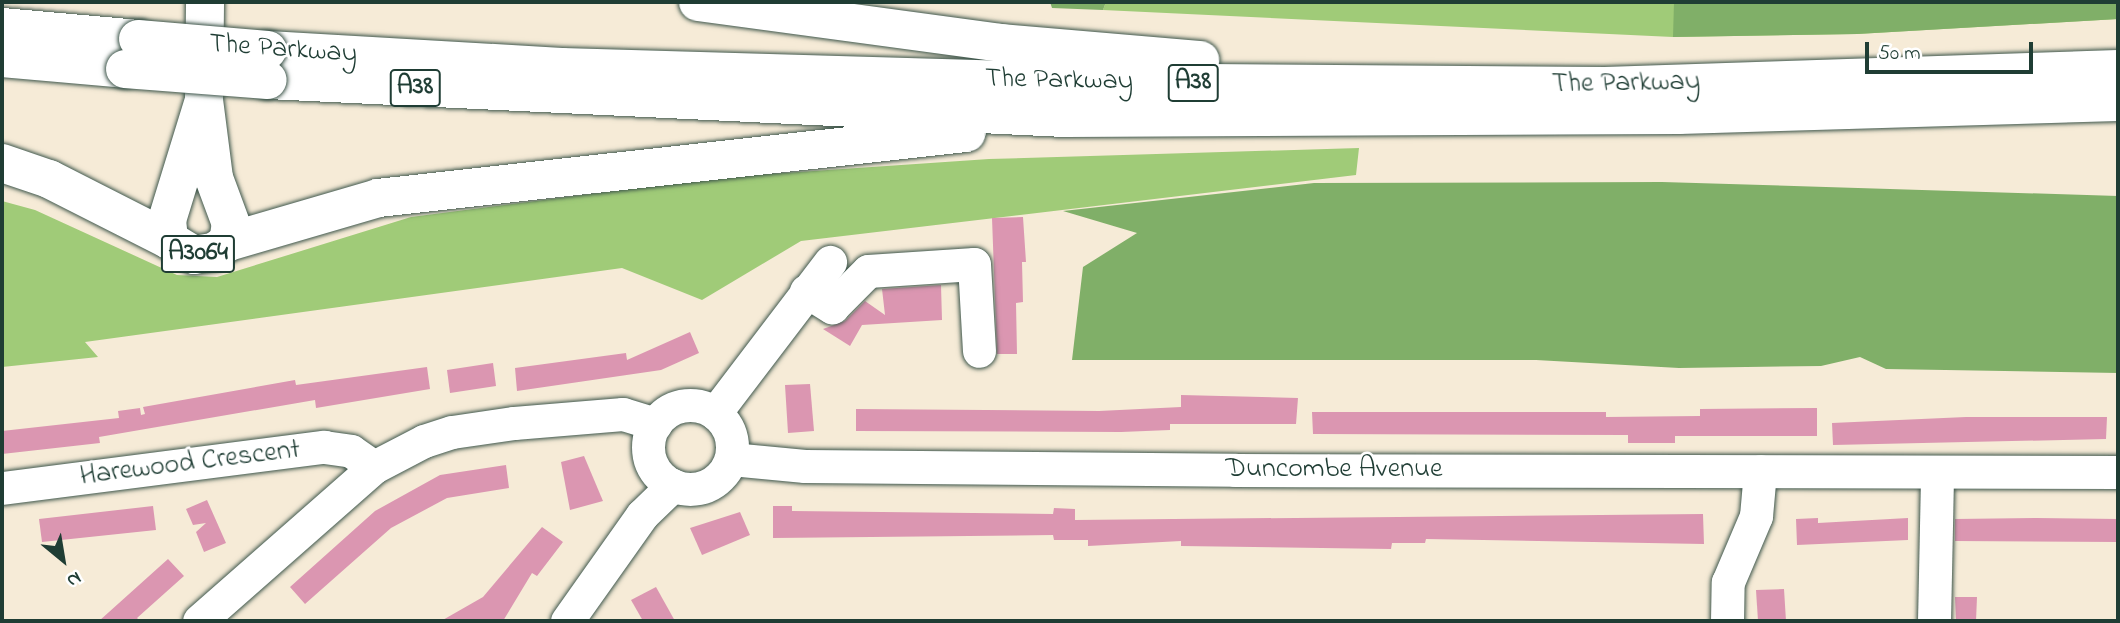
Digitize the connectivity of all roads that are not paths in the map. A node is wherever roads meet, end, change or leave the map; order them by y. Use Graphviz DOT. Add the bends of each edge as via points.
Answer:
graph roads {
  1 [pos="205,2"];
  2 [pos="698,2"];
  3 [pos="2,27"];
  4 [pos="132,54"];
  5 [pos="2,58"];
  6 [pos="268,65"];
  7 [pos="2118,69"];
  8 [pos="1446,85"];
  9 [pos="204,100"];
  10 [pos="2118,102"];
  11 [pos="1066,118"];
  12 [pos="2,163"];
  13 [pos="169,240"];
  14 [pos="228,242"];
  15 [pos="830,261"];
  16 [pos="806,291"];
  17 [pos="979,351"];
  18 [pos="715,413"];
  19 [pos="655,424"];
  20 [pos="731,459"];
  21 [pos="374,467"];
  22 [pos="1760,471"];
  23 [pos="1937,472"];
  24 [pos="2118,472"];
  25 [pos="673,485"];
  26 [pos="2,488"];
  27 [pos="200,621"];
  28 [pos="567,621"];
  29 [pos="1727,621"];
  30 [pos="1934,621"];
  1 -- 9 [label="main road"];
  2 -- 8 [label="main road, A38" via="1001,43"];
  3 -- 4 [label="main road, The Parkway / A38"];
  4 -- 5 [label="main road, The Parkway / A38"];
  4 -- 6 [label="main road, The Parkway / A38, bridge"];
  6 -- 8 [label="main road, The Parkway / A38"];
  6 -- 11 [label="main road, The Parkway / A38"];
  7 -- 8 [label="main road, The Parkway / A38" via="1605,86"];
  9 -- 13 [label="main road, A3064" via="170,202"];
  9 -- 14 [label="main road, A3064" via="214,178 231,224"];
  10 -- 11 [label="main road, The Parkway / A38" via="1679,115"];
  11 -- 14 [label="main road, A38" via="870,146 378,198"];
  12 -- 13 [label="main road" via="49,179"];
  13 -- 14 [label="main road, A3064" via="194,255 214,253"];
  15 -- 16 [label="street"];
  16 -- 17 [label="street" via="832,307 868,271 974,264"];
  16 -- 18 [label="street"];
  18 -- 19 [label="street" via="686,405 667,412"];
  18 -- 20 [label="street" via="728,427"];
  19 -- 21 [label="street" via="623,414 464,430 424,441"];
  19 -- 25 [label="street" via="649,456 658,474"];
  20 -- 22 [label="street, Duncombe Avenue" via="805,466"];
  20 -- 25 [label="street" via="720,477 704,487"];
  21 -- 26 [label="street, Harewood Crescent" via="351,451 324,447"];
  21 -- 27 [label="street"];
  22 -- 23 [label="street, Duncombe Avenue"];
  22 -- 29 [label="street" via="1756,516 1728,582"];
  23 -- 24 [label="street, Duncombe Avenue"];
  23 -- 30 [label="street"];
  25 -- 28 [label="street" via="642,514"];
}
